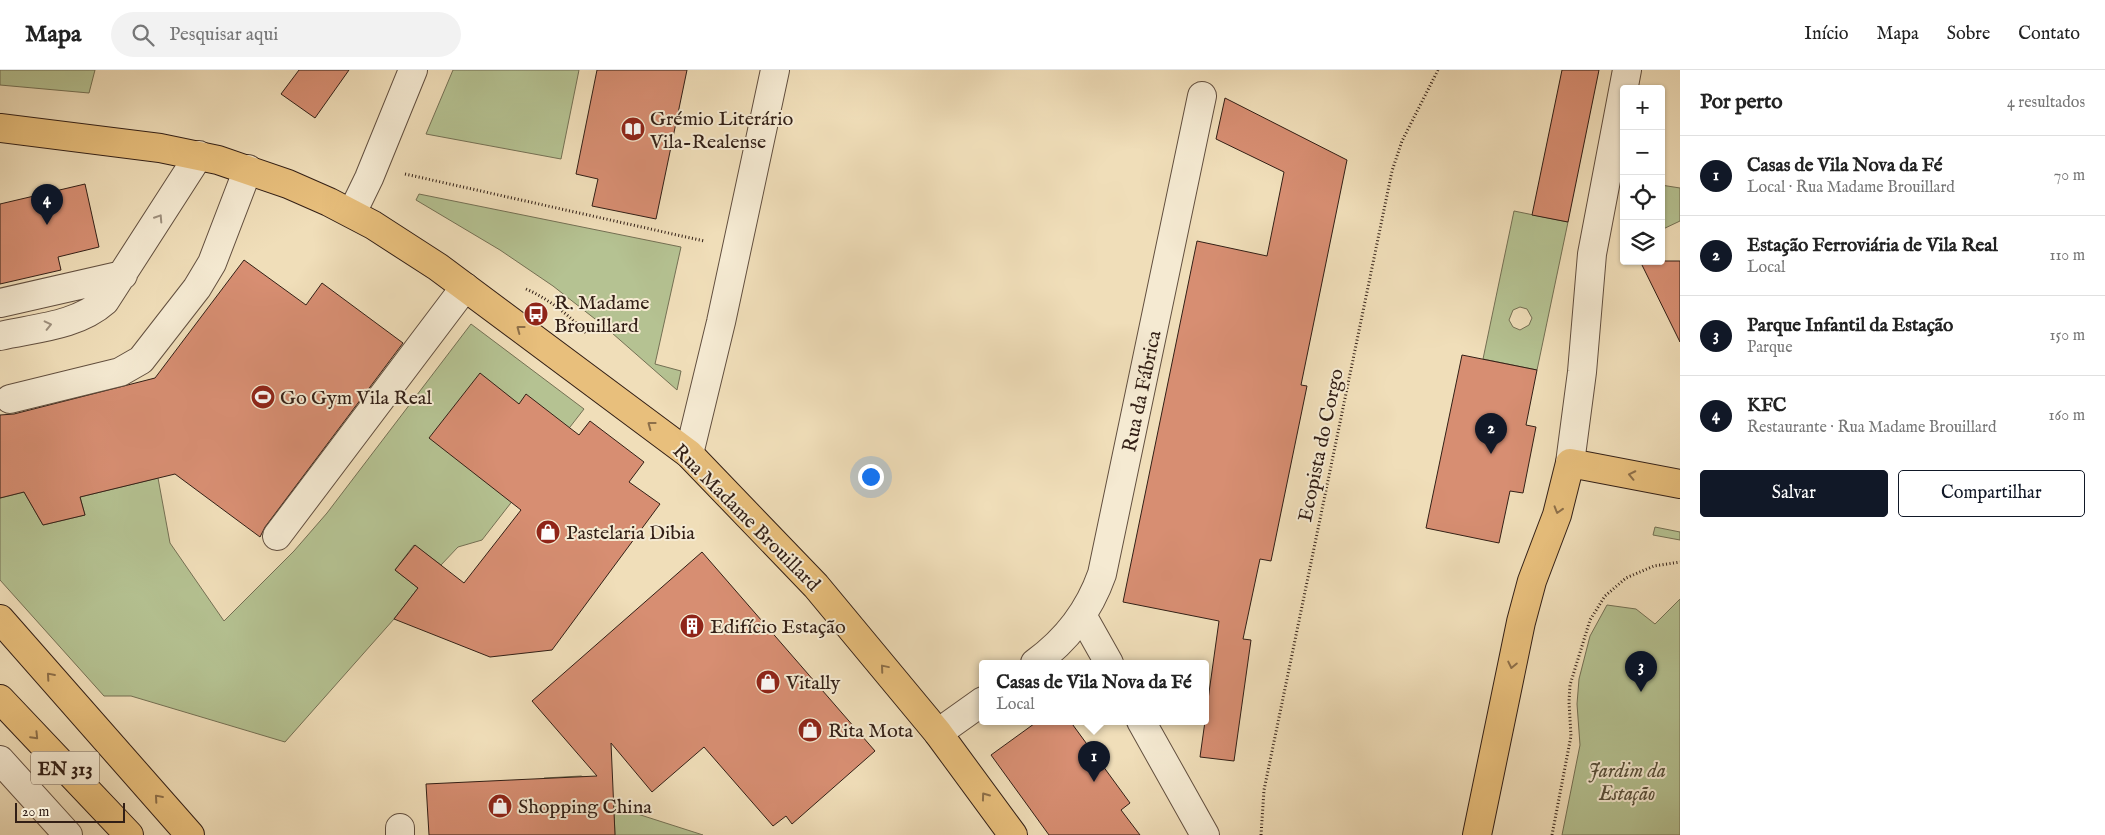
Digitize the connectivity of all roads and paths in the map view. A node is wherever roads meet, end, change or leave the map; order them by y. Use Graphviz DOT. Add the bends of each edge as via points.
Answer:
graph roads {
  1 [pos="413,70"];
  2 [pos="776,70"];
  3 [pos="1438,70"];
  4 [pos="1627,70"];
  5 [pos="1202,96"];
  6 [pos="0,128"];
  7 [pos="199,155"];
  8 [pos="374,167"];
  9 [pos="248,169"];
  10 [pos="352,213"];
  11 [pos="736,248"];
  12 [pos="123,275"];
  13 [pos="464,287"];
  14 [pos="0,304"];
  15 [pos="0,336"];
  16 [pos="10,399"];
  17 [pos="689,454"];
  18 [pos="1570,463"];
  19 [pos="1680,484"];
  20 [pos="277,536"];
  21 [pos="1680,562"];
  22 [pos="1082,615"];
  23 [pos="0,619"];
  24 [pos="1039,660"];
  25 [pos="1107,660"];
  26 [pos="0,699"];
  27 [pos="979,704"];
  28 [pos="1143,725"];
  29 [pos="938,733"];
  30 [pos="0,760"];
  31 [pos="68,835"];
  32 [pos="129,835"];
  33 [pos="190,835"];
  34 [pos="1014,835"];
  35 [pos="1205,835"];
  36 [pos="1260,835"];
  37 [pos="1477,835"];
  38 [pos="1552,835"];
  1 -- 8 [label="street"];
  2 -- 11 [label="street"];
  3 -- 36 [label="path, Ecopista do Corgo" via="1402,141 1392,170 1264,790"];
  4 -- 18 [label="street" via="1592,254 1580,398"];
  5 -- 22 [label="street, Rua da Fábrica" via="1106,557 1096,590"];
  6 -- 7 [label="main road, Rua Madame Brouillard"];
  7 -- 9 [label="main road, Rua Madame Brouillard"];
  12 -- 7 [label="street, one-way"];
  8 -- 10 [label="street"];
  8 -- 11 [label="path"];
  9 -- 10 [label="main road, Rua Madame Brouillard"];
  9 -- 16 [label="street" via="212,263 197,288 141,360 120,372"];
  10 -- 13 [label="main road, Rua Madame Brouillard" via="406,245"];
  11 -- 17 [label="street"];
  12 -- 14 [label="street"];
  15 -- 12 [label="street, one-way" via="85,315 105,301"];
  17 -- 13 [label="main road, Rua Madame Brouillard, one-way"];
  13 -- 20 [label="street"];
  29 -- 17 [label="main road, Rua Madame Brouillard, one-way" via="802,570"];
  19 -- 18 [label="main road, one-way"];
  18 -- 37 [label="main road, one-way" via="1557,515 1521,622"];
  21 -- 38 [label="path" via="1654,566 1626,578 1605,596 1590,620 1570,685 1571,736"];
  22 -- 24 [label="street, Rua da Fábrica" via="1064,639"];
  22 -- 25 [label="street"];
  33 -- 23 [label="main road, one-way"];
  26 -- 32 [label="main road, EN 313, one-way"];
  27 -- 29 [label="street"];
  28 -- 35 [label="street"];
  34 -- 29 [label="main road, Rua Madame Brouillard, one-way"];
  30 -- 31 [label="street"];
}
